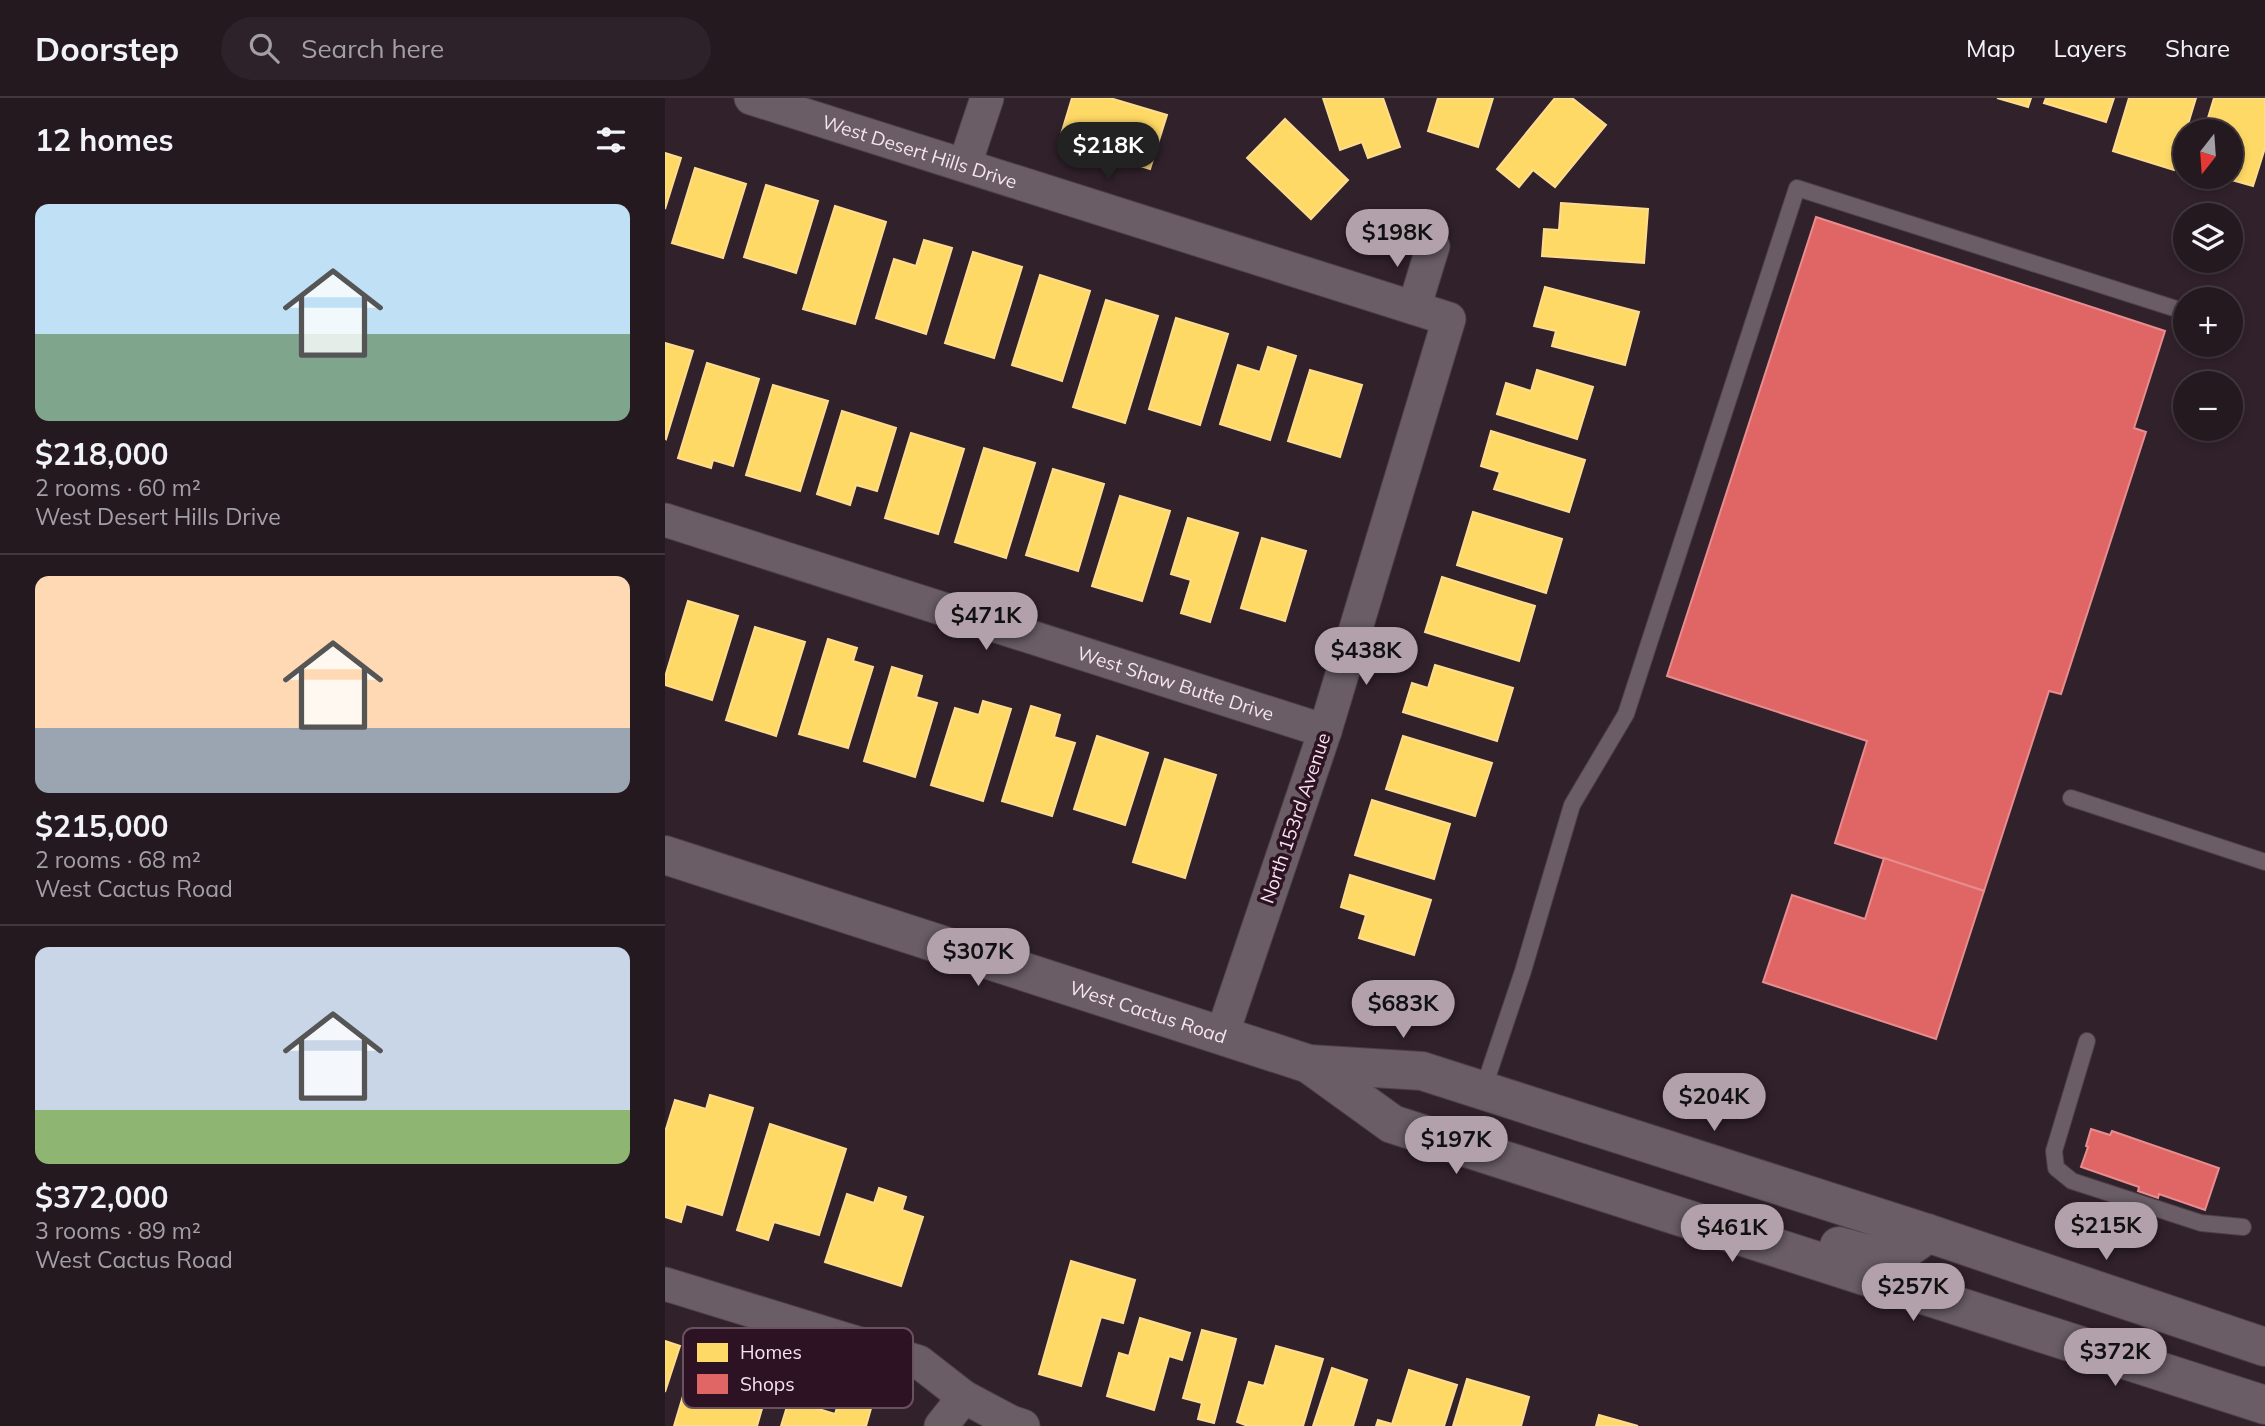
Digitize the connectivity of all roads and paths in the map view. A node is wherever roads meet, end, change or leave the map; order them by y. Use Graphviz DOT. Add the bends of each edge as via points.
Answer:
graph roads {
  1 [pos="751,98"];
  2 [pos="988,98"];
  3 [pos="965,164"];
  4 [pos="1433,246"];
  5 [pos="1414,308"];
  6 [pos="2173,308"];
  7 [pos="1448,319"];
  8 [pos="665,520"];
  9 [pos="1325,731"];
  10 [pos="2071,798"];
  11 [pos="665,855"];
  12 [pos="2265,862"];
  13 [pos="1222,1035"];
  14 [pos="2087,1041"];
  15 [pos="1310,1064"];
  16 [pos="1483,1090"];
  17 [pos="1645,1205"];
  18 [pos="2243,1227"];
  19 [pos="1927,1233"];
  20 [pos="665,1284"];
  21 [pos="808,1328"];
  22 [pos="2265,1347"];
  23 [pos="913,1360"];
  24 [pos="2257,1394"];
  25 [pos="964,1397"];
  26 [pos="941,1426"];
  27 [pos="1023,1426"];
  1 -- 3 [label="street, West Desert Hills Drive"];
  2 -- 3 [label="street"];
  3 -- 5 [label="street, West Desert Hills Drive"];
  4 -- 5 [label="street"];
  5 -- 7 [label="street, West Desert Hills Drive"];
  6 -- 16 [label="lane" via="1797,188 1626,715 1572,805"];
  7 -- 9 [label="street, North 153rd Avenue"];
  8 -- 9 [label="street, West Shaw Butte Drive"];
  9 -- 13 [label="street, North 153rd Avenue"];
  10 -- 12 [label="lane"];
  11 -- 13 [label="main road, West Cactus Road"];
  13 -- 15 [label="main road, West Cactus Road"];
  14 -- 18 [label="lane" via="2054,1151 2056,1168 2072,1181 2201,1223"];
  15 -- 16 [label="main road, West Cactus Road" via="1422,1071"];
  15 -- 17 [label="main road, West Cactus Road" via="1392,1124"];
  16 -- 19 [label="main road, West Cactus Road"];
  17 -- 19 [label="main road" via="1697,1200 1880,1256 1902,1252"];
  17 -- 24 [label="main road, West Cactus Road"];
  19 -- 22 [label="main road, West Cactus Road"];
  20 -- 21 [label="street"];
  23 -- 25 [label="street"];
  25 -- 26 [label="street"];
  25 -- 27 [label="street"];
}
